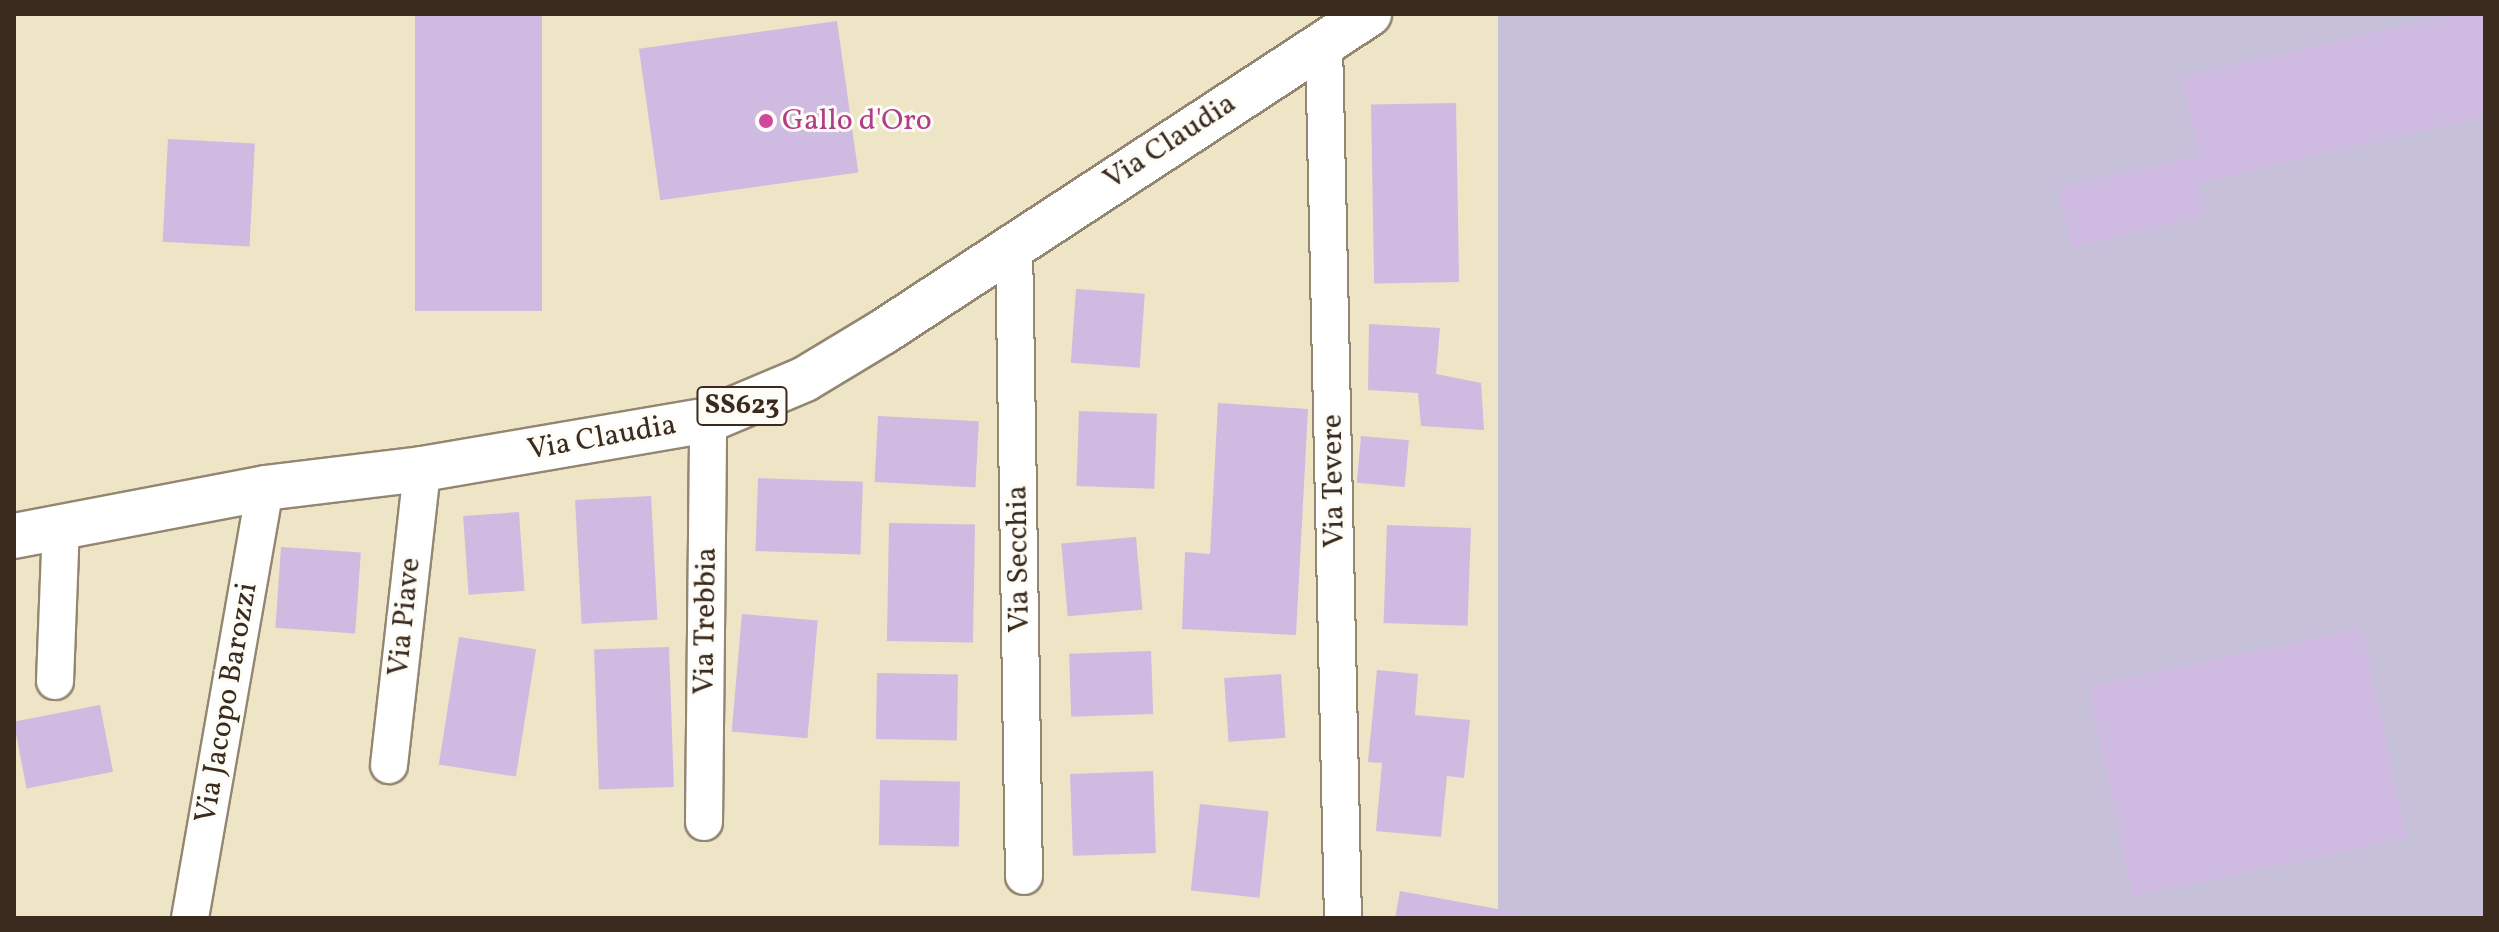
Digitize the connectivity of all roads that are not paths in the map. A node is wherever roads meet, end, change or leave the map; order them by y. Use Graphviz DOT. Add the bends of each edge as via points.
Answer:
graph roads {
  1 [pos="1369,14"];
  2 [pos="1324,43"];
  3 [pos="1014,242"];
  4 [pos="708,420"];
  5 [pos="422,469"];
  6 [pos="265,488"];
  7 [pos="61,527"];
  8 [pos="14,536"];
  9 [pos="55,681"];
  10 [pos="389,765"];
  11 [pos="704,822"];
  12 [pos="1024,876"];
  13 [pos="190,918"];
  14 [pos="1343,918"];
  1 -- 2 [label="main road, Via Claudia / SS623"];
  2 -- 3 [label="main road, Via Claudia / SS623"];
  2 -- 14 [label="street, Via Tevere"];
  3 -- 4 [label="main road, Via Claudia / SS623" via="805,379"];
  3 -- 12 [label="street, Via Secchia"];
  4 -- 5 [label="main road, Via Claudia / SS623"];
  4 -- 11 [label="street, Via Trebbia"];
  5 -- 6 [label="main road, Via Claudia / SS623"];
  5 -- 10 [label="street, Via Piave"];
  6 -- 7 [label="main road, Via Claudia / SS623"];
  6 -- 13 [label="street, Via Jacopo Barozzi"];
  7 -- 8 [label="main road, Via Claudia / SS623"];
  7 -- 9 [label="street"];
}
